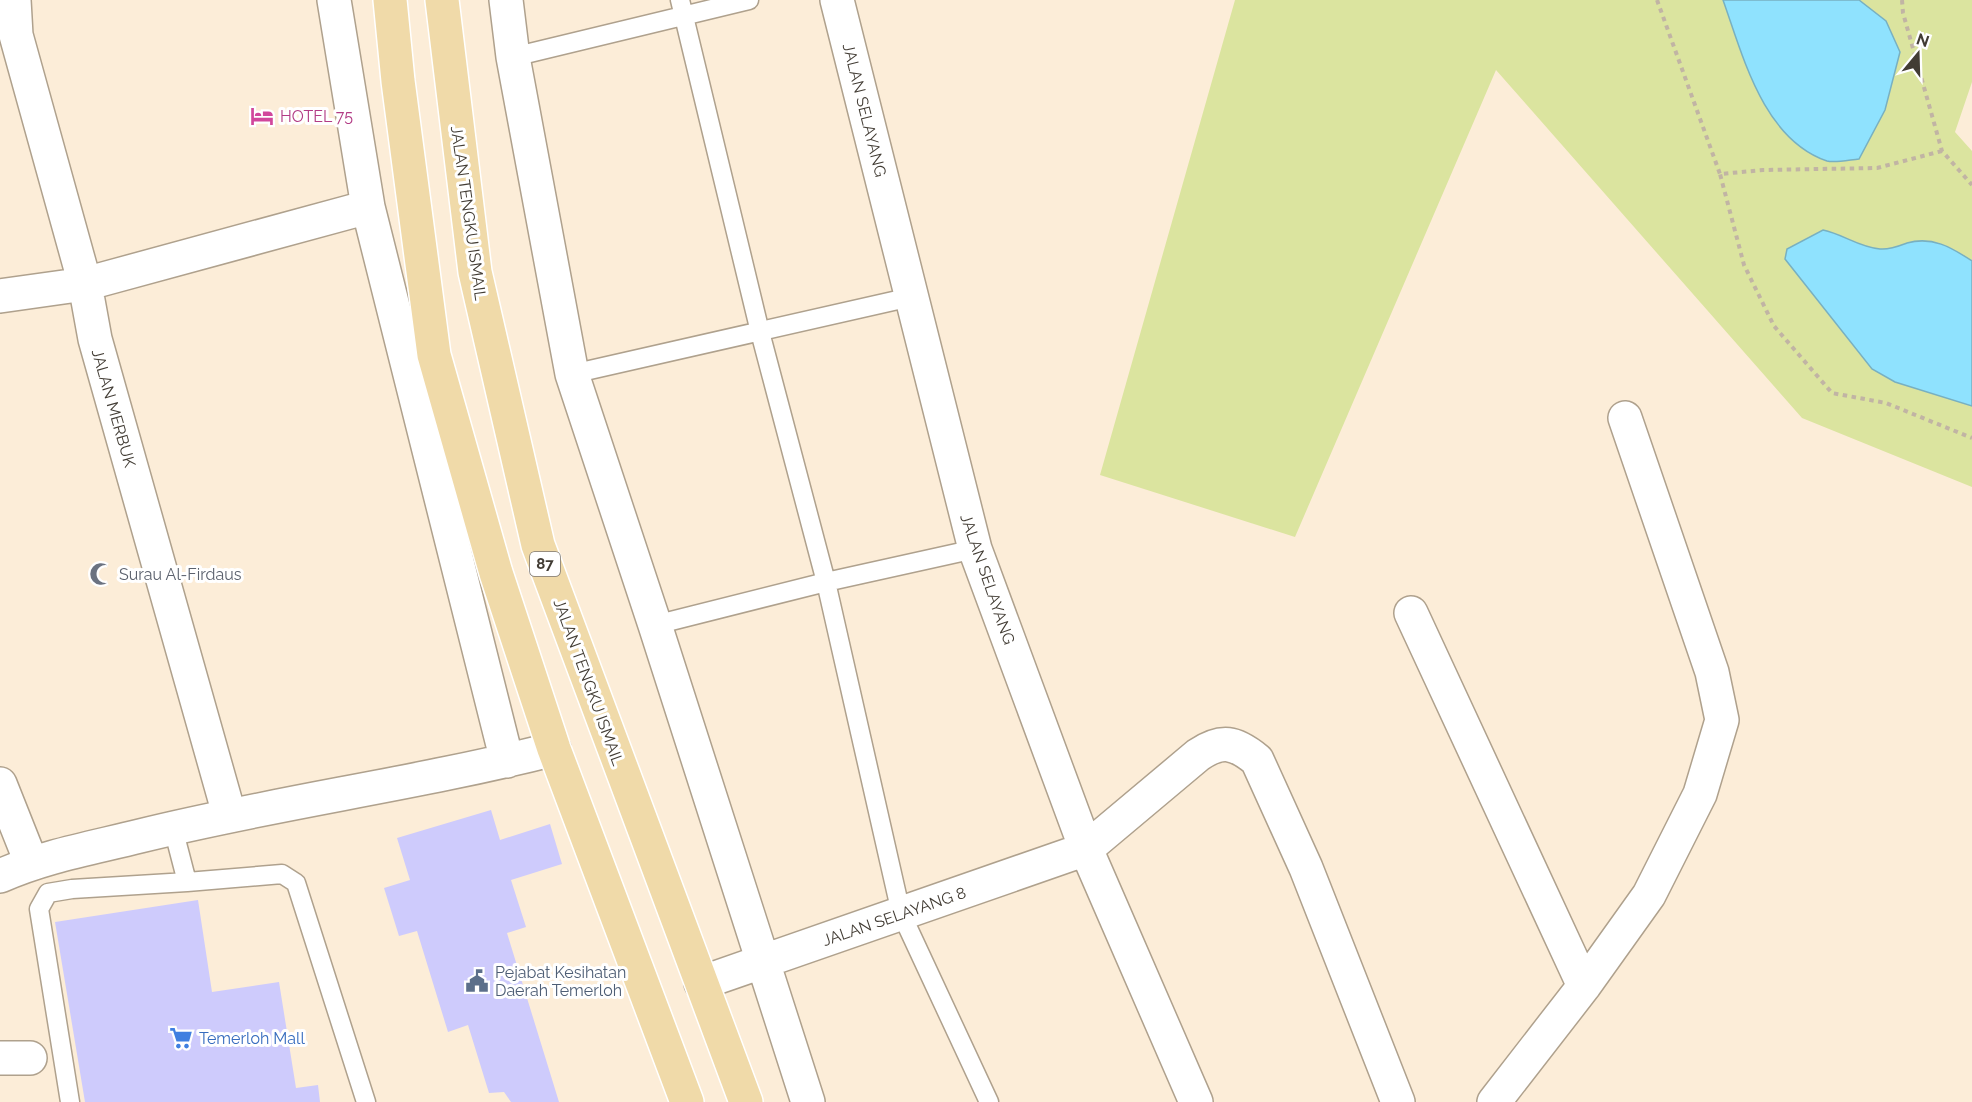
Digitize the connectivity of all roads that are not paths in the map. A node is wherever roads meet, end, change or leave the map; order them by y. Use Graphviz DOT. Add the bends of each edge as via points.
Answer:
graph roads {
  1 [pos="14,0"];
  2 [pos="334,0"];
  3 [pos="390,0"];
  4 [pos="442,0"];
  5 [pos="506,0"];
  6 [pos="749,0"];
  7 [pos="837,0"];
  8 [pos="682,8"];
  9 [pos="513,57"];
  10 [pos="368,207"];
  11 [pos="85,284"];
  12 [pos="0,296"];
  13 [pos="911,297"];
  14 [pos="760,332"];
  15 [pos="572,374"];
  16 [pos="1625,418"];
  17 [pos="975,549"];
  18 [pos="826,582"];
  19 [pos="1411,613"];
  20 [pos="656,625"];
  21 [pos="554,749"];
  22 [pos="507,761"];
  23 [pos="0,784"];
  24 [pos="229,814"];
  25 [pos="173,828"];
  26 [pos="1086,849"];
  27 [pos="73,852"];
  28 [pos="31,862"];
  29 [pos="0,876"];
  30 [pos="187,882"];
  31 [pos="72,889"];
  32 [pos="901,913"];
  33 [pos="762,962"];
  34 [pos="701,983"];
  35 [pos="1584,986"];
  36 [pos="70,1102"];
  37 [pos="366,1102"];
  38 [pos="687,1102"];
  39 [pos="746,1102"];
  40 [pos="808,1102"];
  41 [pos="988,1102"];
  42 [pos="1196,1102"];
  43 [pos="1398,1102"];
  44 [pos="1494,1102"];
  1 -- 11 [label="street, JALAN MERBUK" via="16,35"];
  2 -- 10 [label="street"];
  3 -- 21 [label="main road" via="434,355 496,573"];
  4 -- 34 [label="main road, JALAN TENGKU ISMAIL / 87" via="475,272 538,545"];
  5 -- 9 [label="street"];
  6 -- 8 [label="lane"];
  7 -- 13 [label="street, JALAN SELAYANG"];
  8 -- 9 [label="lane"];
  8 -- 14 [label="lane"];
  9 -- 15 [label="street"];
  10 -- 11 [label="street"];
  10 -- 22 [label="street"];
  11 -- 12 [label="street"];
  11 -- 24 [label="street, JALAN MERBUK" via="95,339"];
  13 -- 14 [label="lane"];
  13 -- 17 [label="street, JALAN SELAYANG"];
  14 -- 15 [label="lane"];
  14 -- 18 [label="lane"];
  15 -- 20 [label="street"];
  16 -- 35 [label="street" via="1712,672 1722,720 1700,794 1649,895"];
  17 -- 18 [label="lane"];
  17 -- 26 [label="street, JALAN SELAYANG"];
  18 -- 20 [label="lane"];
  18 -- 32 [label="lane"];
  19 -- 35 [label="street"];
  20 -- 33 [label="street"];
  21 -- 22 [label="street"];
  21 -- 38 [label="main road"];
  22 -- 24 [label="street"];
  23 -- 28 [label="street"];
  24 -- 25 [label="street"];
  25 -- 27 [label="street"];
  25 -- 30 [label="lane"];
  26 -- 32 [label="street, JALAN SELAYANG 8"];
  26 -- 42 [label="street, JALAN SELAYANG"];
  26 -- 43 [label="street" via="1212,746 1242,748 1257,760 1306,868"];
  27 -- 28 [label="street"];
  27 -- 31 [label="lane"];
  28 -- 29 [label="street"];
  30 -- 31 [label="lane"];
  30 -- 37 [label="lane" via="282,874 296,883"];
  31 -- 36 [label="lane" via="48,893 39,909"];
  32 -- 33 [label="street, JALAN SELAYANG 8"];
  32 -- 41 [label="lane"];
  33 -- 34 [label="street, JALAN SELAYANG 8"];
  33 -- 40 [label="street"];
  34 -- 39 [label="main road, JALAN TENGKU ISMAIL / 87"];
  35 -- 44 [label="street"];
}
